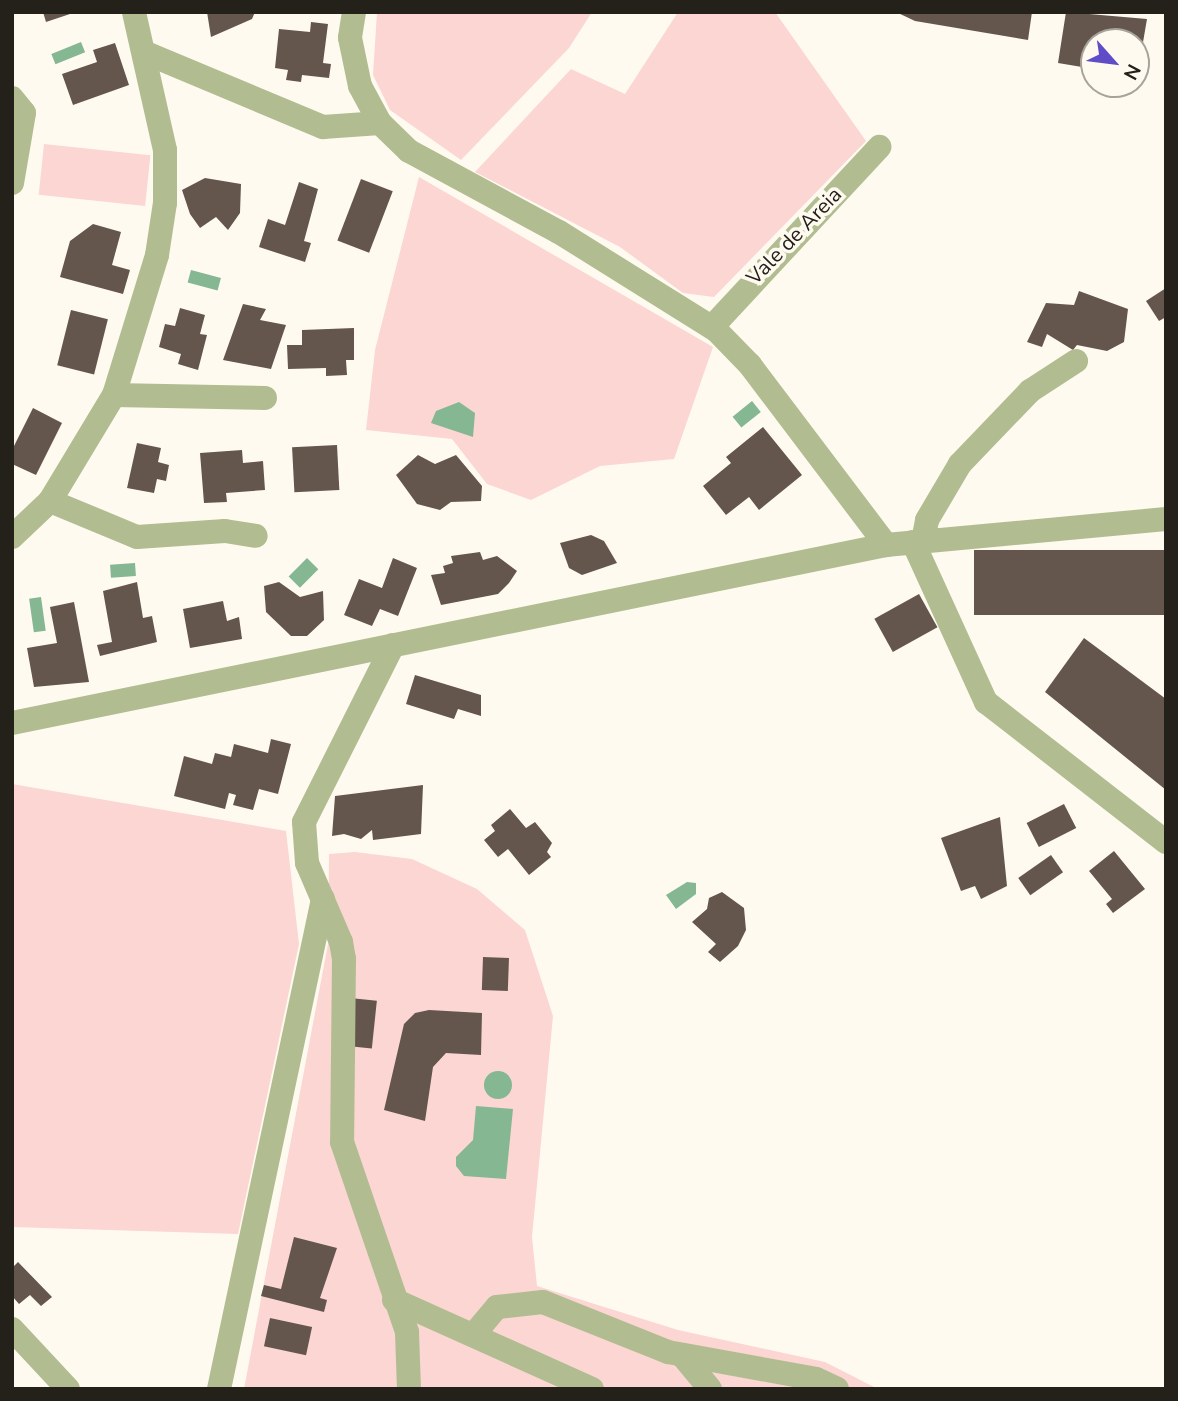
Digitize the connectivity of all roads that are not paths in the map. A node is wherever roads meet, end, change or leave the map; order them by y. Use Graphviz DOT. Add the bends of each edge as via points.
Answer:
graph roads {
  1 [pos="134,12"];
  2 [pos="354,12"];
  3 [pos="146,53"];
  4 [pos="12,98"];
  5 [pos="380,123"];
  6 [pos="879,147"];
  7 [pos="12,183"];
  8 [pos="712,327"];
  9 [pos="1076,361"];
  10 [pos="114,395"];
  11 [pos="265,398"];
  12 [pos="50,501"];
  13 [pos="1166,519"];
  14 [pos="256,536"];
  15 [pos="12,537"];
  16 [pos="918,542"];
  17 [pos="886,545"];
  18 [pos="393,645"];
  19 [pos="12,723"];
  20 [pos="1166,842"];
  21 [pos="323,899"];
  22 [pos="394,1300"];
  23 [pos="12,1329"];
  24 [pos="475,1333"];
  25 [pos="682,1355"];
  26 [pos="68,1389"];
  27 [pos="219,1389"];
  28 [pos="410,1389"];
  29 [pos="592,1389"];
  30 [pos="710,1389"];
  31 [pos="837,1389"];
  1 -- 3 [label="street"];
  2 -- 5 [label="street" via="350,38 360,86"];
  3 -- 5 [label="street" via="323,127"];
  3 -- 10 [label="street" via="165,150 165,203 137,332"];
  4 -- 7 [label="street" via="24,113"];
  5 -- 8 [label="street" via="409,151 559,232"];
  6 -- 8 [label="street, Vale de Areia"];
  8 -- 17 [label="street" via="750,365"];
  9 -- 16 [label="street" via="1030,391 960,464"];
  10 -- 11 [label="street"];
  10 -- 12 [label="street"];
  12 -- 14 [label="street" via="137,537 225,531"];
  12 -- 15 [label="street"];
  13 -- 16 [label="street"];
  16 -- 17 [label="street"];
  16 -- 20 [label="street" via="986,702"];
  17 -- 18 [label="street"];
  18 -- 19 [label="street"];
  18 -- 21 [label="street" via="304,822 307,863"];
  21 -- 22 [label="street" via="341,942 346,984 342,1142"];
  21 -- 27 [label="street"];
  22 -- 24 [label="street"];
  22 -- 28 [label="street" via="407,1332"];
  23 -- 26 [label="street"];
  24 -- 25 [label="street" via="497,1307 543,1303"];
  24 -- 29 [label="street"];
  25 -- 30 [label="street"];
  25 -- 31 [label="street" via="816,1380"];
}
